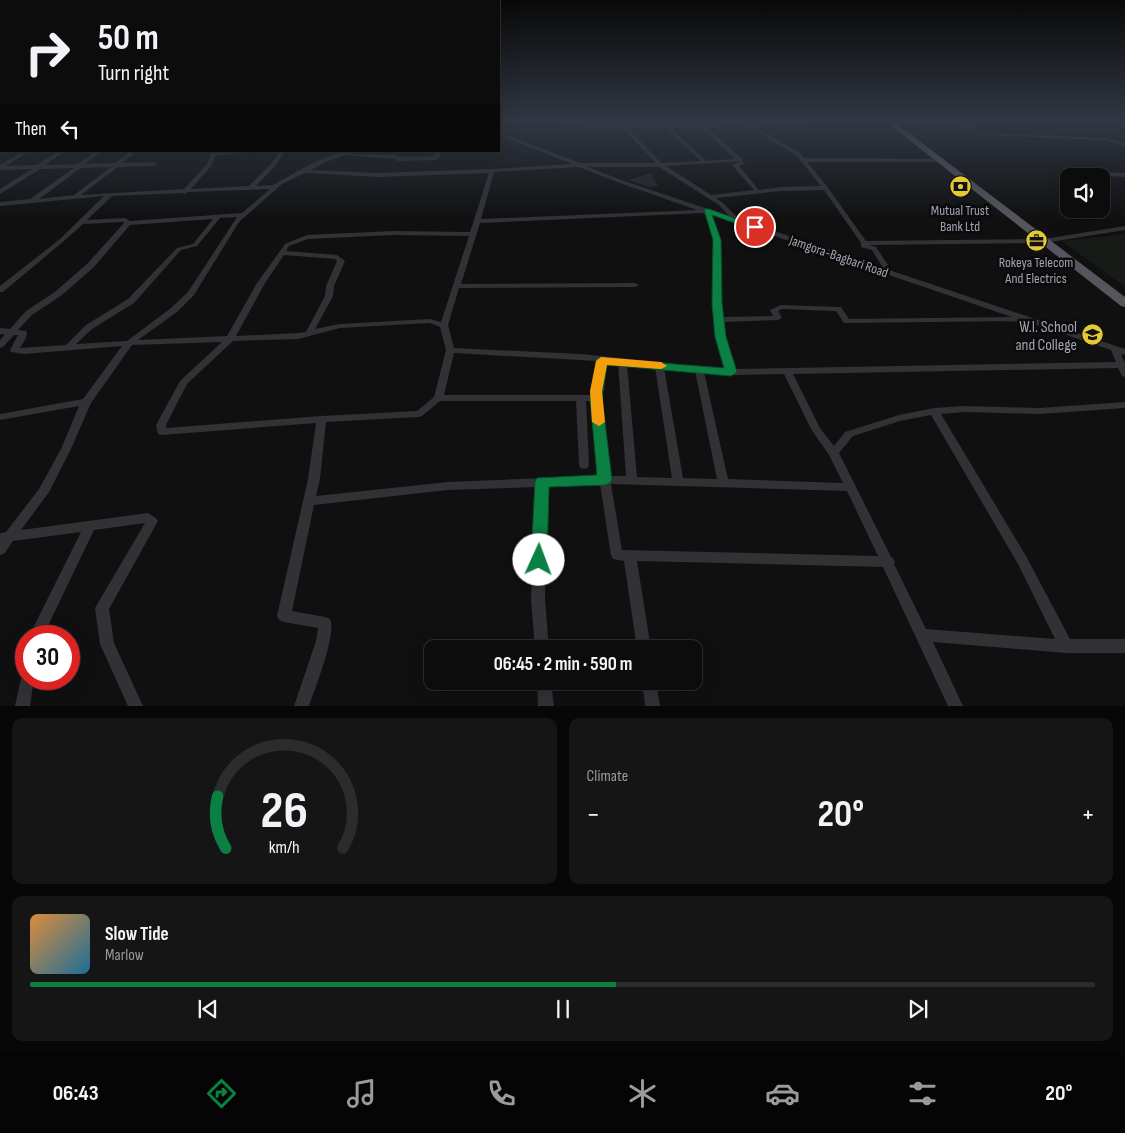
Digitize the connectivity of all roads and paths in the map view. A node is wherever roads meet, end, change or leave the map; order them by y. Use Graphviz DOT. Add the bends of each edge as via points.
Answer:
graph roads {
  1 [pos="23,154"];
  2 [pos="58,154"];
  3 [pos="96,154"];
  4 [pos="132,154"];
  5 [pos="214,154"];
  6 [pos="280,154"];
  7 [pos="345,154"];
  8 [pos="438,154"];
  9 [pos="550,154"];
  10 [pos="650,154"];
  11 [pos="696,154"];
  12 [pos="733,154"];
  13 [pos="798,154"];
  14 [pos="931,154"];
  15 [pos="342,155"];
  16 [pos="740,160"];
  17 [pos="803,160"];
  18 [pos="939,160"];
  19 [pos="705,162"];
  20 [pos="121,164"];
  21 [pos="154,164"];
  22 [pos="82,165"];
  23 [pos="579,165"];
  24 [pos="660,165"];
  25 [pos="40,166"];
  26 [pos="0,167"];
  27 [pos="302,171"];
  28 [pos="492,171"];
  29 [pos="1110,174"];
  30 [pos="1125,175"];
  31 [pos="276,187"];
  32 [pos="251,188"];
  33 [pos="825,188"];
  34 [pos="0,192"];
  35 [pos="184,192"];
  36 [pos="758,192"];
  37 [pos="110,194"];
  38 [pos="76,196"];
  39 [pos="710,197"];
  40 [pos="30,202"];
  41 [pos="0,204"];
  42 [pos="706,210"];
  43 [pos="243,215"];
  44 [pos="218,217"];
  45 [pos="477,221"];
  46 [pos="80,222"];
  47 [pos="738,222"];
  48 [pos="128,223"];
  49 [pos="1125,228"];
  50 [pos="473,234"];
  51 [pos="1044,241"];
  52 [pos="864,243"];
  53 [pos="282,253"];
  54 [pos="889,272"];
  55 [pos="635,285"];
  56 [pos="457,286"];
  57 [pos="0,290"];
  58 [pos="1125,303"];
  59 [pos="1027,319"];
  60 [pos="720,320"];
  61 [pos="444,325"];
  62 [pos="12,330"];
  63 [pos="0,331"];
  64 [pos="309,333"];
  65 [pos="230,339"];
  66 [pos="129,343"];
  67 [pos="0,345"];
  68 [pos="68,348"];
  69 [pos="1115,349"];
  70 [pos="450,350"];
  71 [pos="1125,352"];
  72 [pos="601,361"];
  73 [pos="622,362"];
  74 [pos="659,366"];
  75 [pos="699,369"];
  76 [pos="1123,369"];
  77 [pos="787,370"];
  78 [pos="731,372"];
  79 [pos="438,398"];
  80 [pos="581,398"];
  81 [pos="596,398"];
  82 [pos="86,402"];
  83 [pos="1125,405"];
  84 [pos="934,411"];
  85 [pos="0,417"];
  86 [pos="321,419"];
  87 [pos="834,453"];
  88 [pos="584,465"];
  89 [pos="605,480"];
  90 [pos="632,480"];
  91 [pos="542,482"];
  92 [pos="678,482"];
  93 [pos="723,483"];
  94 [pos="852,487"];
  95 [pos="310,501"];
  96 [pos="90,526"];
  97 [pos="5,537"];
  98 [pos="0,550"];
  99 [pos="630,556"];
  100 [pos="889,562"];
  101 [pos="41,625"];
  102 [pos="923,635"];
  103 [pos="541,640"];
  104 [pos="643,640"];
  105 [pos="1066,646"];
  106 [pos="1125,646"];
  107 [pos="25,690"];
  108 [pos="545,690"];
  109 [pos="650,690"];
  110 [pos="22,706"];
  111 [pos="136,706"];
  112 [pos="301,706"];
  113 [pos="546,706"];
  114 [pos="653,706"];
  115 [pos="956,706"];
  1 -- 26 [label="street"];
  2 -- 25 [label="street"];
  3 -- 22 [label="street"];
  4 -- 20 [label="street"];
  5 -- 35 [label="street" via="209,165"];
  6 -- 32 [label="street"];
  7 -- 15 [label="street"];
  8 -- 15 [label="street" via="436,158 417,159"];
  9 -- 23 [label="street, Jamgora-Bagbari Road"];
  10 -- 24 [label="street"];
  11 -- 19 [label="street"];
  12 -- 16 [label="street"];
  13 -- 17 [label="street"];
  14 -- 18 [label="highway"];
  15 -- 27 [label="street"];
  16 -- 19 [label="street"];
  16 -- 36 [label="street" via="742,164 735,165"];
  17 -- 18 [label="street"];
  17 -- 33 [label="street"];
  18 -- 51 [label="highway"];
  19 -- 24 [label="street"];
  20 -- 21 [label="street"];
  20 -- 22 [label="street"];
  20 -- 38 [label="street"];
  22 -- 25 [label="street"];
  22 -- 40 [label="street"];
  23 -- 24 [label="street"];
  23 -- 28 [label="street"];
  23 -- 42 [label="street, Jamgora-Bagbari Road"];
  24 -- 39 [label="street"];
  25 -- 26 [label="street"];
  25 -- 34 [label="street"];
  27 -- 28 [label="street" via="378,175"];
  27 -- 31 [label="street"];
  28 -- 45 [label="street"];
  29 -- 30 [label="street"];
  31 -- 32 [label="street"];
  31 -- 43 [label="street"];
  32 -- 35 [label="street"];
  33 -- 36 [label="street"];
  33 -- 52 [label="street"];
  35 -- 37 [label="street"];
  36 -- 39 [label="street"];
  37 -- 38 [label="street"];
  37 -- 46 [label="street"];
  38 -- 40 [label="street"];
  39 -- 47 [label="street"];
  40 -- 41 [label="street"];
  42 -- 45 [label="street"];
  42 -- 47 [label="street, Jamgora-Bagbari Road"];
  42 -- 60 [label="street" via="717,240"];
  43 -- 44 [label="street"];
  43 -- 66 [label="street" via="191,293 174,310"];
  44 -- 48 [label="street"];
  44 -- 68 [label="street" via="195,245 179,249 131,301 89,327"];
  45 -- 50 [label="street"];
  46 -- 48 [label="street" via="126,220"];
  46 -- 57 [label="street"];
  47 -- 54 [label="street, Jamgora-Bagbari Road"];
  48 -- 62 [label="street" via="91,265"];
  49 -- 51 [label="street"];
  50 -- 53 [label="street" via="307,237 287,245"];
  50 -- 56 [label="street"];
  51 -- 52 [label="street"];
  51 -- 58 [label="highway"];
  52 -- 54 [label="street" via="863,246 874,248"];
  53 -- 64 [label="street" via="329,256 341,260 328,296"];
  53 -- 65 [label="street"];
  54 -- 59 [label="street, Jamgora-Bagbari Road"];
  55 -- 56 [label="street"];
  56 -- 61 [label="street"];
  59 -- 60 [label="street" via="847,321 838,309 781,307 774,310 778,318"];
  59 -- 69 [label="street, Jamgora-Bagbari Road"];
  60 -- 78 [label="street" via="721,337"];
  61 -- 64 [label="street" via="430,321 340,326"];
  61 -- 70 [label="street"];
  62 -- 63 [label="street"];
  62 -- 67 [label="street"];
  62 -- 68 [label="street" via="23,333 14,350"];
  64 -- 65 [label="street"];
  65 -- 66 [label="street"];
  65 -- 86 [label="street" via="183,383 161,425 162,432"];
  66 -- 68 [label="street"];
  66 -- 82 [label="street"];
  69 -- 71 [label="street, Jamgora-Bagbari Road"];
  69 -- 76 [label="street"];
  70 -- 72 [label="street" via="581,357"];
  70 -- 79 [label="street"];
  72 -- 73 [label="street"];
  72 -- 81 [label="street"];
  73 -- 74 [label="street"];
  73 -- 90 [label="street"];
  74 -- 75 [label="street"];
  74 -- 92 [label="street"];
  75 -- 78 [label="street"];
  75 -- 93 [label="street"];
  76 -- 77 [label="street"];
  77 -- 78 [label="street"];
  77 -- 87 [label="street" via="816,429"];
  79 -- 80 [label="street"];
  79 -- 86 [label="street" via="419,414"];
  80 -- 81 [label="street"];
  80 -- 88 [label="street"];
  81 -- 89 [label="street"];
  82 -- 85 [label="street"];
  82 -- 97 [label="street" via="43,492"];
  83 -- 84 [label="street" via="1040,411"];
  84 -- 87 [label="street" via="849,434"];
  84 -- 105 [label="street" via="1022,560"];
  86 -- 95 [label="street"];
  87 -- 94 [label="street"];
  89 -- 90 [label="street"];
  89 -- 91 [label="street"];
  89 -- 99 [label="street" via="617,555"];
  90 -- 92 [label="street"];
  91 -- 95 [label="street" via="448,486"];
  91 -- 103 [label="street" via="538,599"];
  92 -- 93 [label="street"];
  93 -- 94 [label="street"];
  94 -- 100 [label="street"];
  95 -- 112 [label="street" via="284,616 325,623 323,641"];
  96 -- 97 [label="street"];
  96 -- 101 [label="street"];
  96 -- 111 [label="street" via="148,518 152,521 102,608 107,644"];
  97 -- 98 [label="street"];
  99 -- 100 [label="street"];
  99 -- 104 [label="street"];
  100 -- 102 [label="street"];
  102 -- 105 [label="street"];
  102 -- 115 [label="street"];
  105 -- 106 [label="street"];
  107 -- 110 [label="street"];
  108 -- 113 [label="street"];
  109 -- 114 [label="street"];
}
